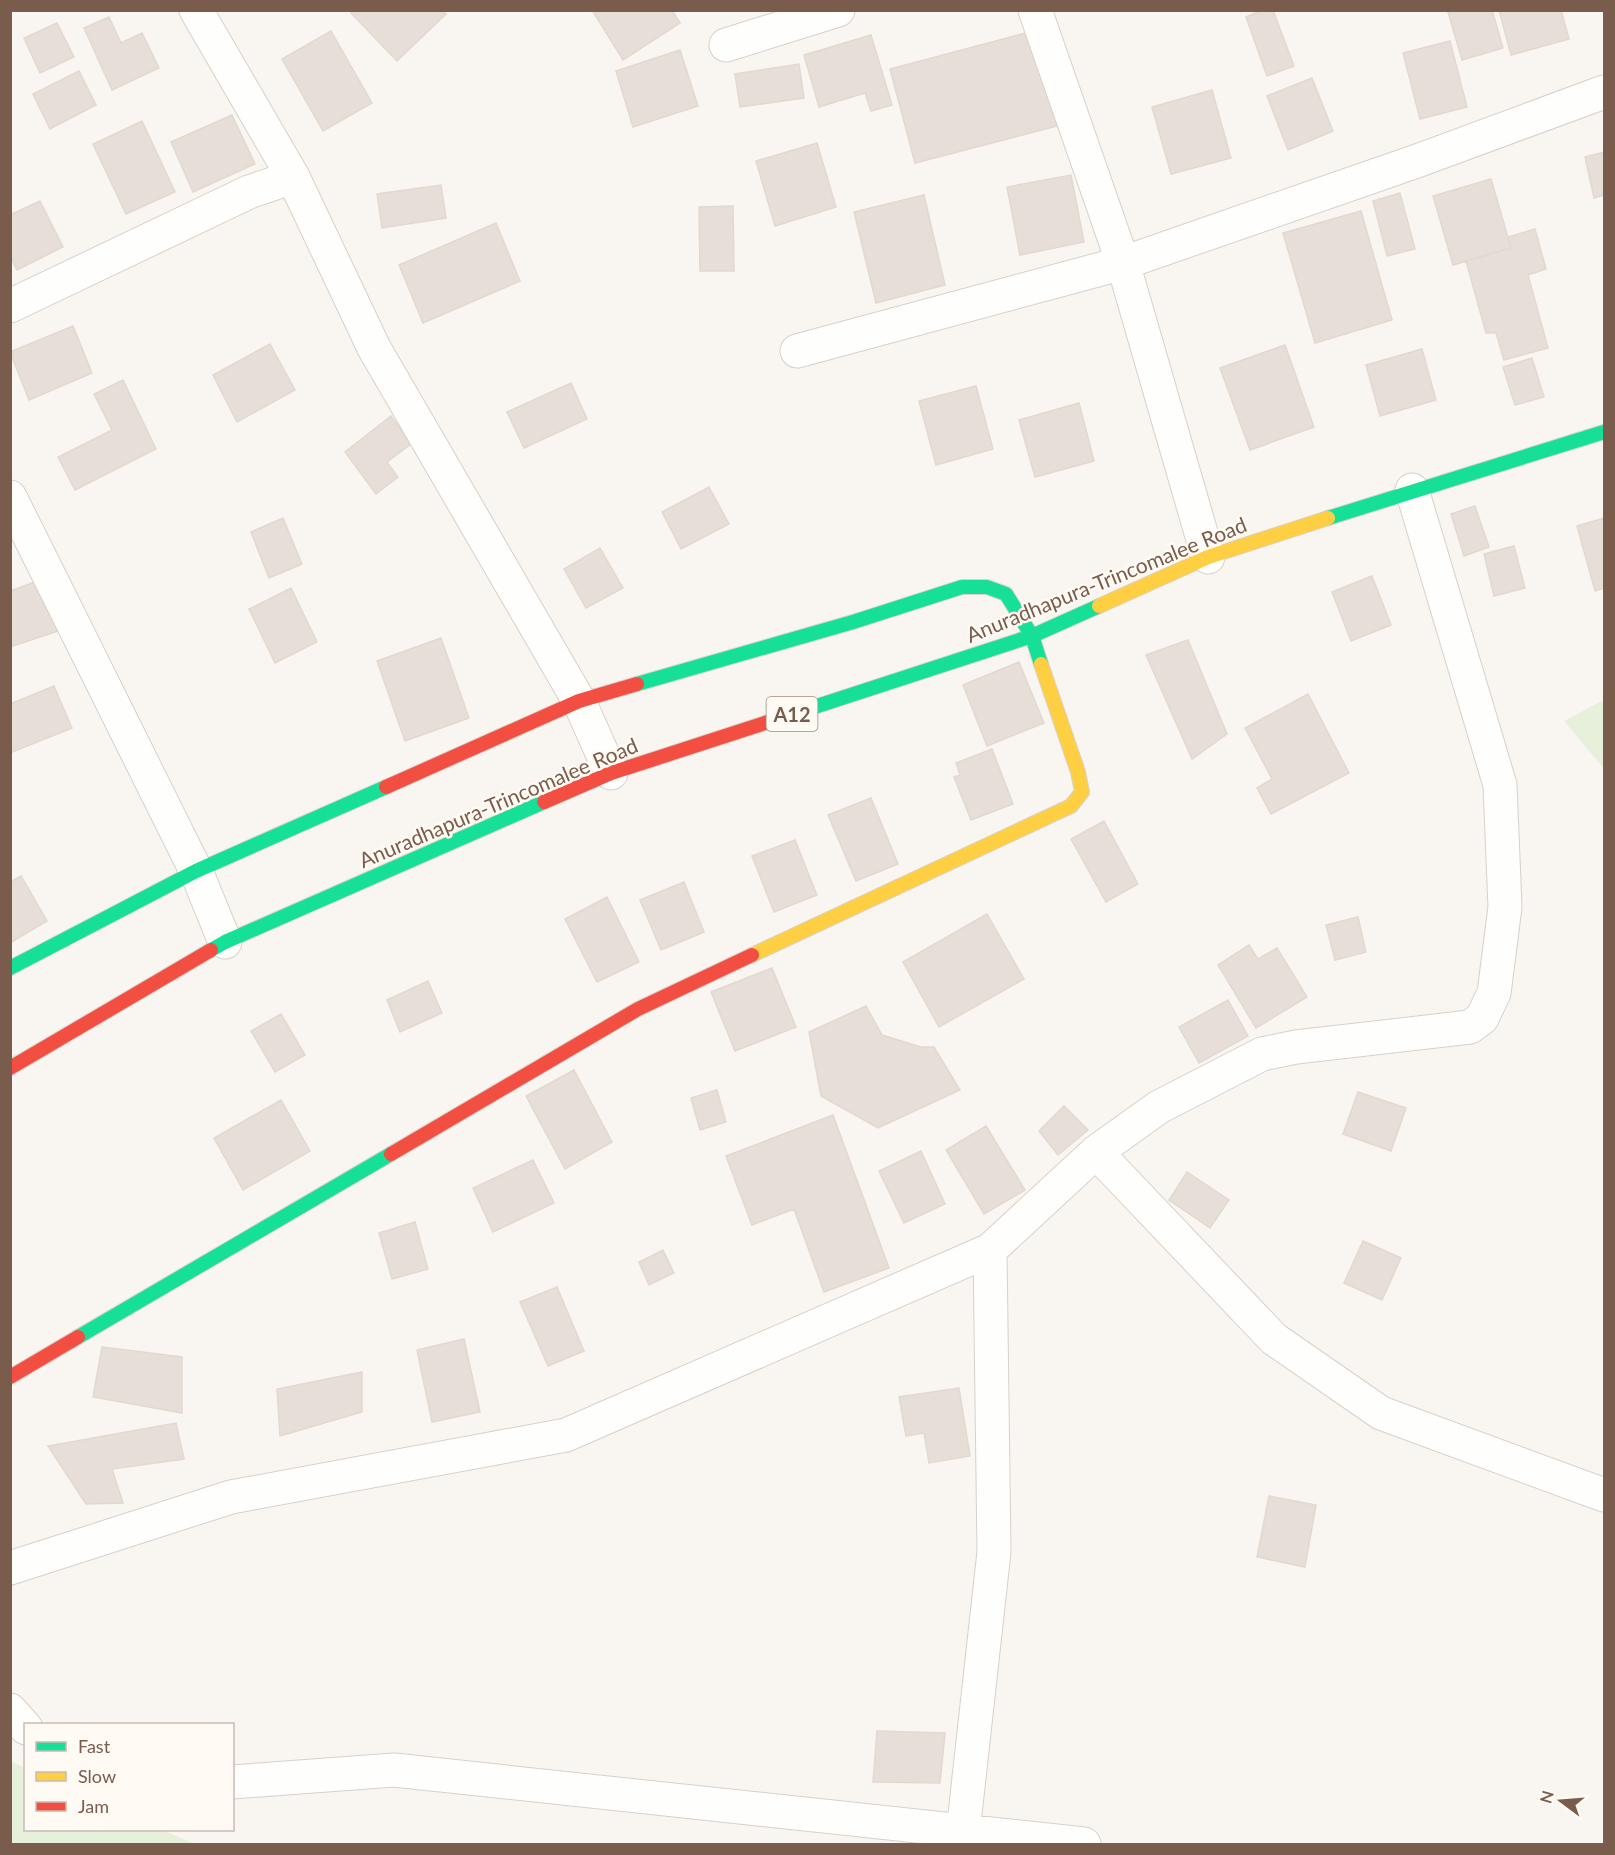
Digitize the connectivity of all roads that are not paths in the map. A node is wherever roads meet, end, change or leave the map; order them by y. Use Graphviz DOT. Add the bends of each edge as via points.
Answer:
graph roads {
  1 [pos="196,10"];
  2 [pos="838,10"];
  3 [pos="1035,10"];
  4 [pos="726,45"];
  5 [pos="1605,92"];
  6 [pos="293,177"];
  7 [pos="1123,263"];
  8 [pos="10,306"];
  9 [pos="796,351"];
  10 [pos="1605,432"];
  11 [pos="1412,490"];
  12 [pos="10,497"];
  13 [pos="1208,557"];
  14 [pos="1032,636"];
  15 [pos="579,701"];
  16 [pos="611,772"];
  17 [pos="196,871"];
  18 [pos="225,942"];
  19 [pos="10,968"];
  20 [pos="10,1068"];
  21 [pos="1096,1152"];
  22 [pos="990,1250"];
  23 [pos="10,1377"];
  24 [pos="1605,1495"];
  25 [pos="10,1568"];
  26 [pos="10,1710"];
  27 [pos="24,1726"];
  28 [pos="234,1782"];
  29 [pos="963,1832"];
  30 [pos="1083,1845"];
  1 -- 6 [label="street"];
  2 -- 4 [label="street"];
  3 -- 7 [label="street"];
  5 -- 7 [label="street"];
  6 -- 8 [label="street" via="249,192"];
  6 -- 15 [label="street" via="374,348"];
  7 -- 9 [label="street"];
  7 -- 13 [label="street"];
  10 -- 11 [label="main road, Anuradhapura-Trincomalee Road / A12"];
  11 -- 13 [label="main road, Anuradhapura-Trincomalee Road / A12"];
  11 -- 21 [label="street" via="1500,785 1505,907 1494,993 1482,1018 1470,1026 1262,1054 1159,1107"];
  12 -- 17 [label="street"];
  13 -- 14 [label="main road, Anuradhapura-Trincomalee Road / A12"];
  14 -- 15 [label="main road" via="1006,594 987,587 962,587"];
  14 -- 16 [label="main road, Anuradhapura-Trincomalee Road / A12"];
  14 -- 23 [label="main road" via="1078,772 1082,792 1071,806 638,1009"];
  15 -- 16 [label="street"];
  15 -- 17 [label="main road"];
  16 -- 18 [label="main road, Anuradhapura-Trincomalee Road / A12"];
  17 -- 18 [label="street"];
  17 -- 19 [label="main road"];
  18 -- 20 [label="main road, Anuradhapura-Trincomalee Road / A12"];
  21 -- 22 [label="street"];
  21 -- 24 [label="street" via="1274,1339 1381,1413"];
  22 -- 25 [label="street" via="566,1435 231,1497"];
  22 -- 29 [label="street" via="994,1552"];
  26 -- 27 [label="street"];
  28 -- 29 [label="street" via="394,1770"];
  29 -- 30 [label="street"];
}
